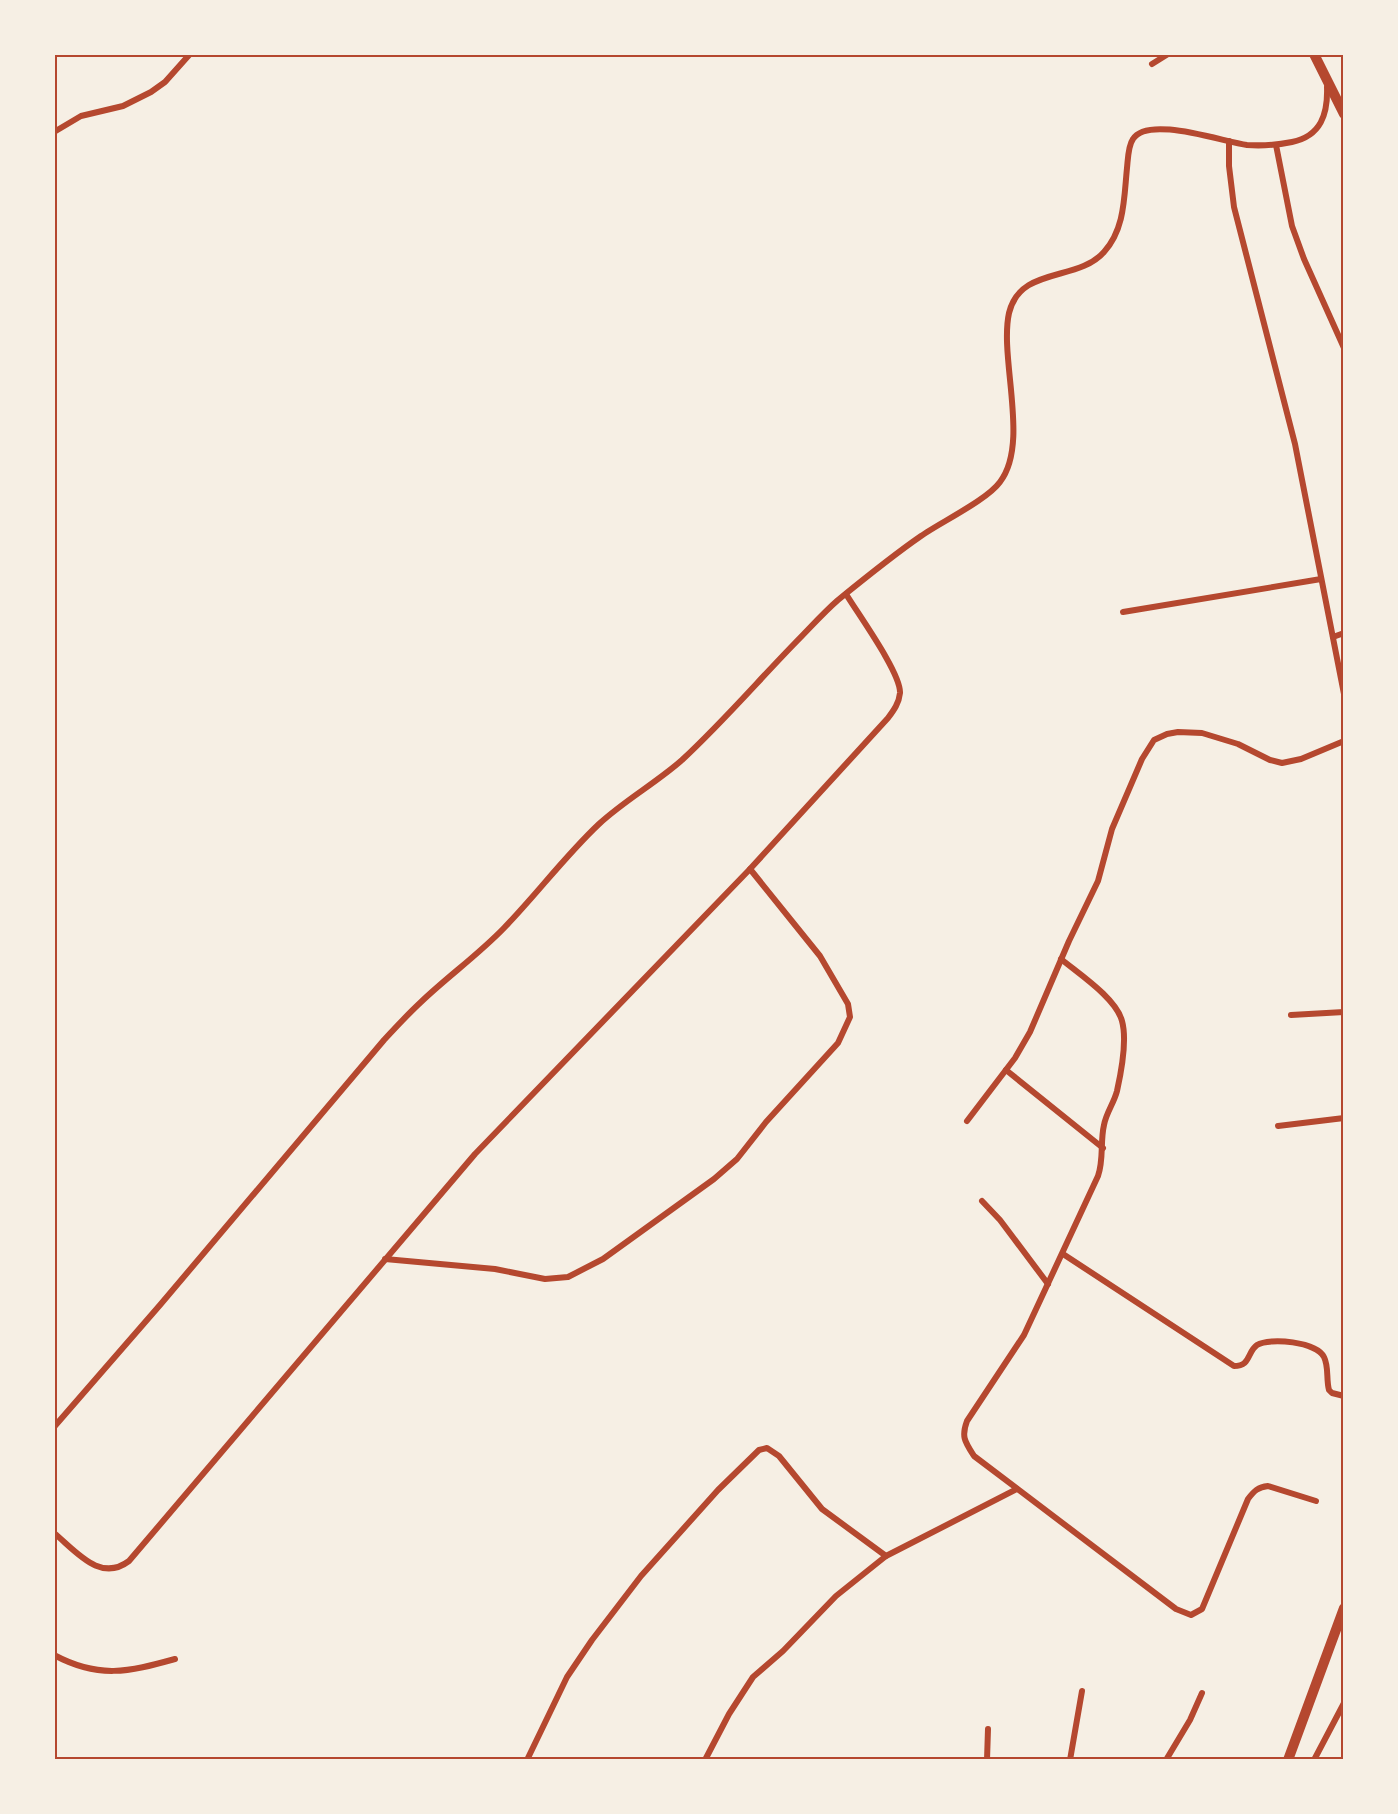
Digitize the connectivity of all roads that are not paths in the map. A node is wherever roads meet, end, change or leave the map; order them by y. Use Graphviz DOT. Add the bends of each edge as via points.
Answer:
graph roads {
  1 [pos="190,54"];
  2 [pos="1168,54"];
  3 [pos="1314,54"];
  4 [pos="1152,64"];
  5 [pos="1327,80"];
  6 [pos="1344,114"];
  7 [pos="54,132"];
  8 [pos="1230,141"];
  9 [pos="1276,145"];
  10 [pos="1344,348"];
  11 [pos="1321,579"];
  12 [pos="846,594"];
  13 [pos="1123,612"];
  14 [pos="1344,633"];
  15 [pos="1333,637"];
  16 [pos="1344,694"];
  17 [pos="1344,741"];
  18 [pos="750,869"];
  19 [pos="1061,959"];
  20 [pos="1344,1012"];
  21 [pos="1291,1016"];
  22 [pos="1006,1070"];
  23 [pos="1344,1118"];
  24 [pos="967,1121"];
  25 [pos="1278,1126"];
  26 [pos="1103,1148"];
  27 [pos="982,1201"];
  28 [pos="1063,1254"];
  29 [pos="385,1259"];
  30 [pos="1048,1284"];
  31 [pos="1344,1396"];
  32 [pos="54,1427"];
  33 [pos="1017,1489"];
  34 [pos="1316,1501"];
  35 [pos="54,1533"];
  36 [pos="886,1556"];
  37 [pos="1344,1608"];
  38 [pos="54,1655"];
  39 [pos="175,1659"];
  40 [pos="1082,1691"];
  41 [pos="1202,1693"];
  42 [pos="1344,1703"];
  43 [pos="988,1729"];
  44 [pos="527,1760"];
  45 [pos="705,1760"];
  46 [pos="987,1760"];
  47 [pos="1070,1760"];
  48 [pos="1166,1760"];
  49 [pos="1288,1760"];
  50 [pos="1314,1760"];
  1 -- 7 [label="street" via="151,92 123,106 81,116"];
  2 -- 4 [label="street"];
  3 -- 5 [label="street"];
  5 -- 6 [label="street"];
  5 -- 9 [label="street" via="1328,100 1322,123 1299,141"];
  8 -- 9 [label="street"];
  8 -- 11 [label="street" via="1234,207 1295,444"];
  8 -- 12 [label="street" via="1162,129 1135,135 1130,143 1122,218 1106,251 1086,267 1042,278 1023,289 1010,312 1013,440 1002,480"];
  9 -- 10 [label="street" via="1292,226"];
  11 -- 13 [label="street"];
  11 -- 15 [label="street"];
  12 -- 18 [label="street" via="895,674 900,688 898,705"];
  12 -- 32 [label="street" via="683,758 599,824 505,927 384,1040"];
  14 -- 15 [label="street"];
  15 -- 16 [label="street"];
  17 -- 19 [label="street" via="1282,763 1238,744 1191,732 1167,734 1154,740 1112,829 1098,881"];
  18 -- 29 [label="street" via="475,1154"];
  18 -- 29 [label="street" via="820,956 848,1004 850,1017 838,1043 737,1159 603,1259 568,1277 545,1280 495,1269"];
  19 -- 22 [label="street" via="1030,1032"];
  19 -- 26 [label="street" via="1112,1004 1122,1021 1121,1072 1103,1126"];
  20 -- 21 [label="street"];
  22 -- 24 [label="street"];
  22 -- 26 [label="street"];
  23 -- 25 [label="street"];
  26 -- 28 [label="street" via="1098,1176"];
  27 -- 30 [label="street"];
  28 -- 30 [label="street"];
  28 -- 31 [label="street" via="1234,1366 1244,1364 1258,1344 1267,1341 1315,1347 1325,1359 1329,1390"];
  29 -- 35 [label="street" via="129,1561 110,1570 102,1569"];
  30 -- 33 [label="street" via="1024,1335 976,1405 963,1432 974,1456"];
  33 -- 34 [label="street" via="1150,1591 1191,1615 1202,1609 1254,1491 1268,1486"];
  33 -- 36 [label="street"];
  36 -- 44 [label="street" via="822,1509 779,1456 767,1448 759,1450 641,1576 592,1640 567,1677"];
  36 -- 45 [label="street" via="836,1596 783,1652 753,1677"];
  37 -- 49 [label="street"];
  38 -- 39 [label="street" via="95,1671 135,1670"];
  40 -- 47 [label="street"];
  41 -- 48 [label="street"];
  42 -- 50 [label="street"];
  43 -- 46 [label="street"];
}
